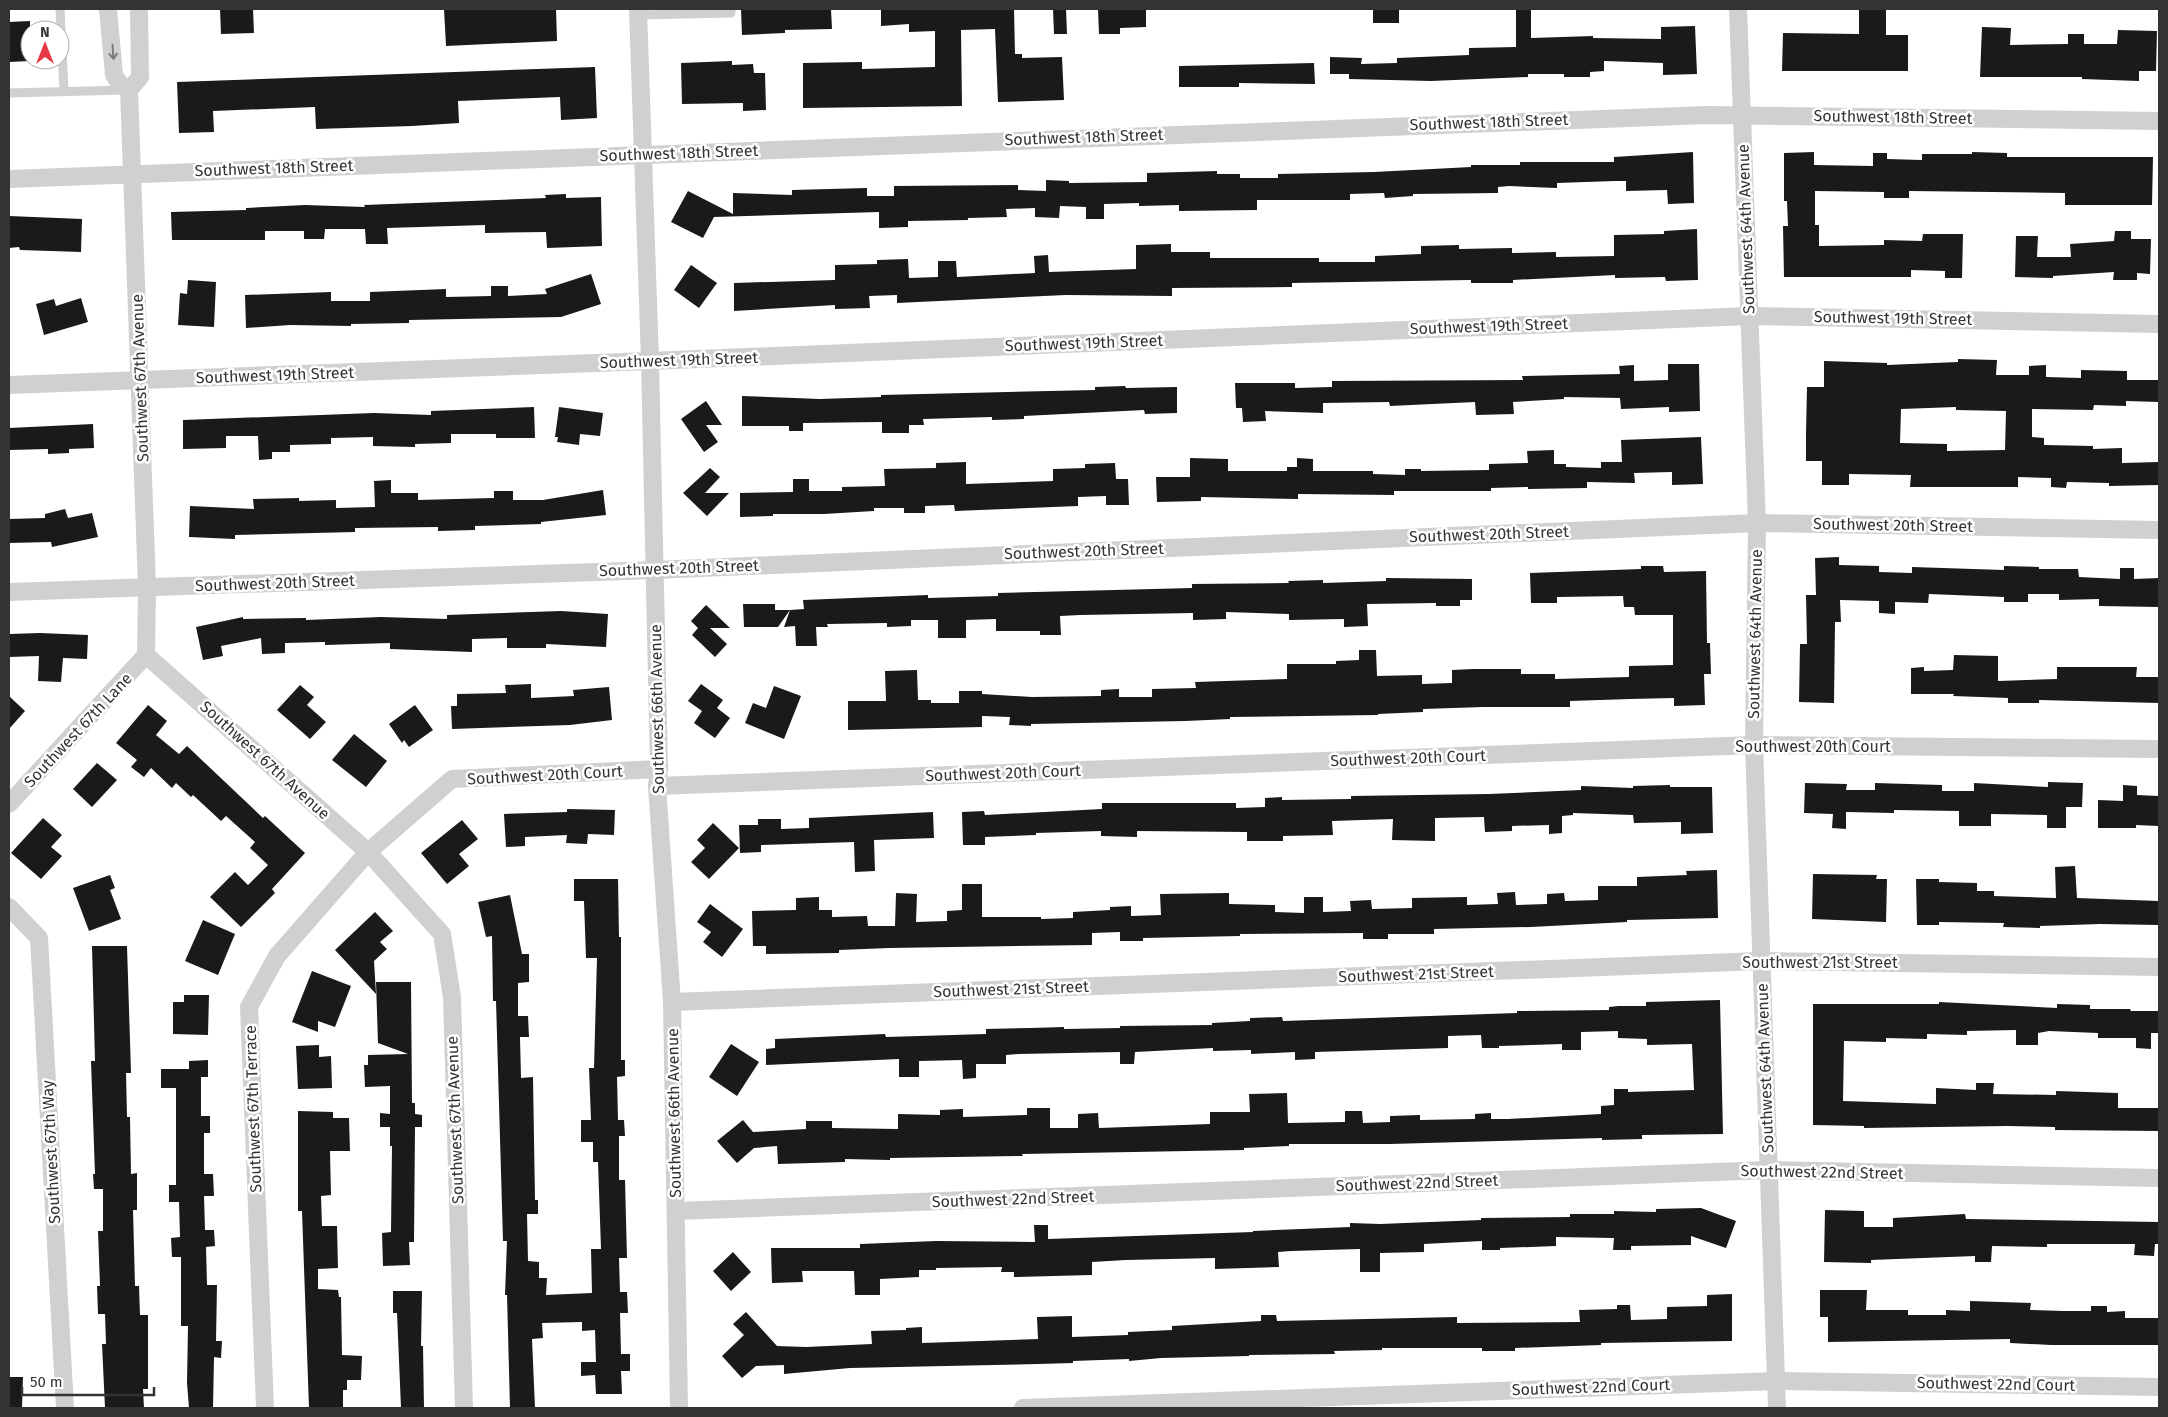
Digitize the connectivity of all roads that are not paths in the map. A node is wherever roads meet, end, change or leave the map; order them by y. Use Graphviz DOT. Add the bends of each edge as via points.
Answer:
graph roads {
  1 [pos="60,9"];
  2 [pos="108,9"];
  3 [pos="139,9"];
  4 [pos="731,9"];
  5 [pos="1738,9"];
  6 [pos="638,12"];
  7 [pos="129,90"];
  8 [pos="64,91"];
  9 [pos="9,93"];
  10 [pos="1741,116"];
  11 [pos="2159,121"];
  12 [pos="643,153"];
  13 [pos="132,174"];
  14 [pos="9,179"];
  15 [pos="1750,316"];
  16 [pos="2159,324"];
  17 [pos="650,361"];
  18 [pos="140,380"];
  19 [pos="9,385"];
  20 [pos="1757,523"];
  21 [pos="2159,530"];
  22 [pos="655,570"];
  23 [pos="147,587"];
  24 [pos="9,592"];
  25 [pos="146,655"];
  26 [pos="1754,745"];
  27 [pos="2159,749"];
  28 [pos="658,778"];
  29 [pos="9,804"];
  30 [pos="368,852"];
  31 [pos="9,907"];
  32 [pos="1760,961"];
  33 [pos="2159,967"];
  34 [pos="672,1002"];
  35 [pos="1768,1170"];
  36 [pos="2159,1178"];
  37 [pos="676,1212"];
  38 [pos="1776,1381"];
  39 [pos="2159,1386"];
  40 [pos="65,1408"];
  41 [pos="265,1408"];
  42 [pos="464,1408"];
  43 [pos="679,1408"];
  44 [pos="1023,1408"];
  45 [pos="1777,1408"];
  1 -- 8 [label="lane"];
  2 -- 7 [label="street, one-way" via="114,74"];
  3 -- 7 [label="street, Southwest 67th Avenue" via="140,77"];
  4 -- 6 [label="lane" via="731,13"];
  5 -- 10 [label="street, Southwest 64th Avenue"];
  6 -- 12 [label="street, Southwest 66th Avenue"];
  7 -- 8 [label="lane"];
  7 -- 13 [label="street, Southwest 67th Avenue"];
  8 -- 9 [label="lane"];
  10 -- 11 [label="street, Southwest 18th Street"];
  10 -- 12 [label="street, Southwest 18th Street"];
  10 -- 15 [label="street, Southwest 64th Avenue"];
  12 -- 13 [label="street, Southwest 18th Street"];
  12 -- 17 [label="street, Southwest 66th Avenue"];
  13 -- 14 [label="street, Southwest 18th Street"];
  13 -- 18 [label="street, Southwest 67th Avenue"];
  15 -- 16 [label="street, Southwest 19th Street"];
  15 -- 17 [label="street, Southwest 19th Street"];
  15 -- 20 [label="street, Southwest 64th Avenue"];
  17 -- 18 [label="street, Southwest 19th Street"];
  17 -- 22 [label="street, Southwest 66th Avenue"];
  18 -- 19 [label="street, Southwest 19th Street"];
  18 -- 23 [label="street, Southwest 67th Avenue"];
  20 -- 21 [label="street, Southwest 20th Street"];
  20 -- 22 [label="street, Southwest 20th Street"];
  20 -- 26 [label="street, Southwest 64th Avenue"];
  22 -- 23 [label="street, Southwest 20th Street"];
  22 -- 28 [label="street, Southwest 66th Avenue"];
  23 -- 24 [label="street, Southwest 20th Street"];
  23 -- 25 [label="street, Southwest 67th Avenue"];
  25 -- 29 [label="street, Southwest 67th Lane"];
  25 -- 30 [label="street, Southwest 67th Avenue"];
  26 -- 27 [label="street, Southwest 20th Court"];
  26 -- 28 [label="street, Southwest 20th Court"];
  26 -- 32 [label="street, Southwest 64th Avenue"];
  28 -- 30 [label="street, Southwest 20th Court" via="452,779"];
  28 -- 34 [label="street, Southwest 66th Avenue"];
  30 -- 41 [label="street, Southwest 67th Terrace" via="277,956 249,1007"];
  30 -- 42 [label="street, Southwest 67th Avenue" via="442,934 452,997"];
  31 -- 40 [label="street, Southwest 67th Way" via="39,938"];
  32 -- 33 [label="street, Southwest 21st Street"];
  32 -- 34 [label="street, Southwest 21st Street"];
  32 -- 35 [label="street, Southwest 64th Avenue"];
  34 -- 37 [label="street, Southwest 66th Avenue"];
  35 -- 36 [label="street, Southwest 22nd Street"];
  35 -- 37 [label="street, Southwest 22nd Street"];
  35 -- 38 [label="street, Southwest 64th Avenue"];
  37 -- 43 [label="street, Southwest 66th Avenue"];
  38 -- 39 [label="street, Southwest 22nd Court"];
  38 -- 44 [label="street, Southwest 22nd Court"];
  38 -- 45 [label="street, Southwest 64th Avenue"];
}
